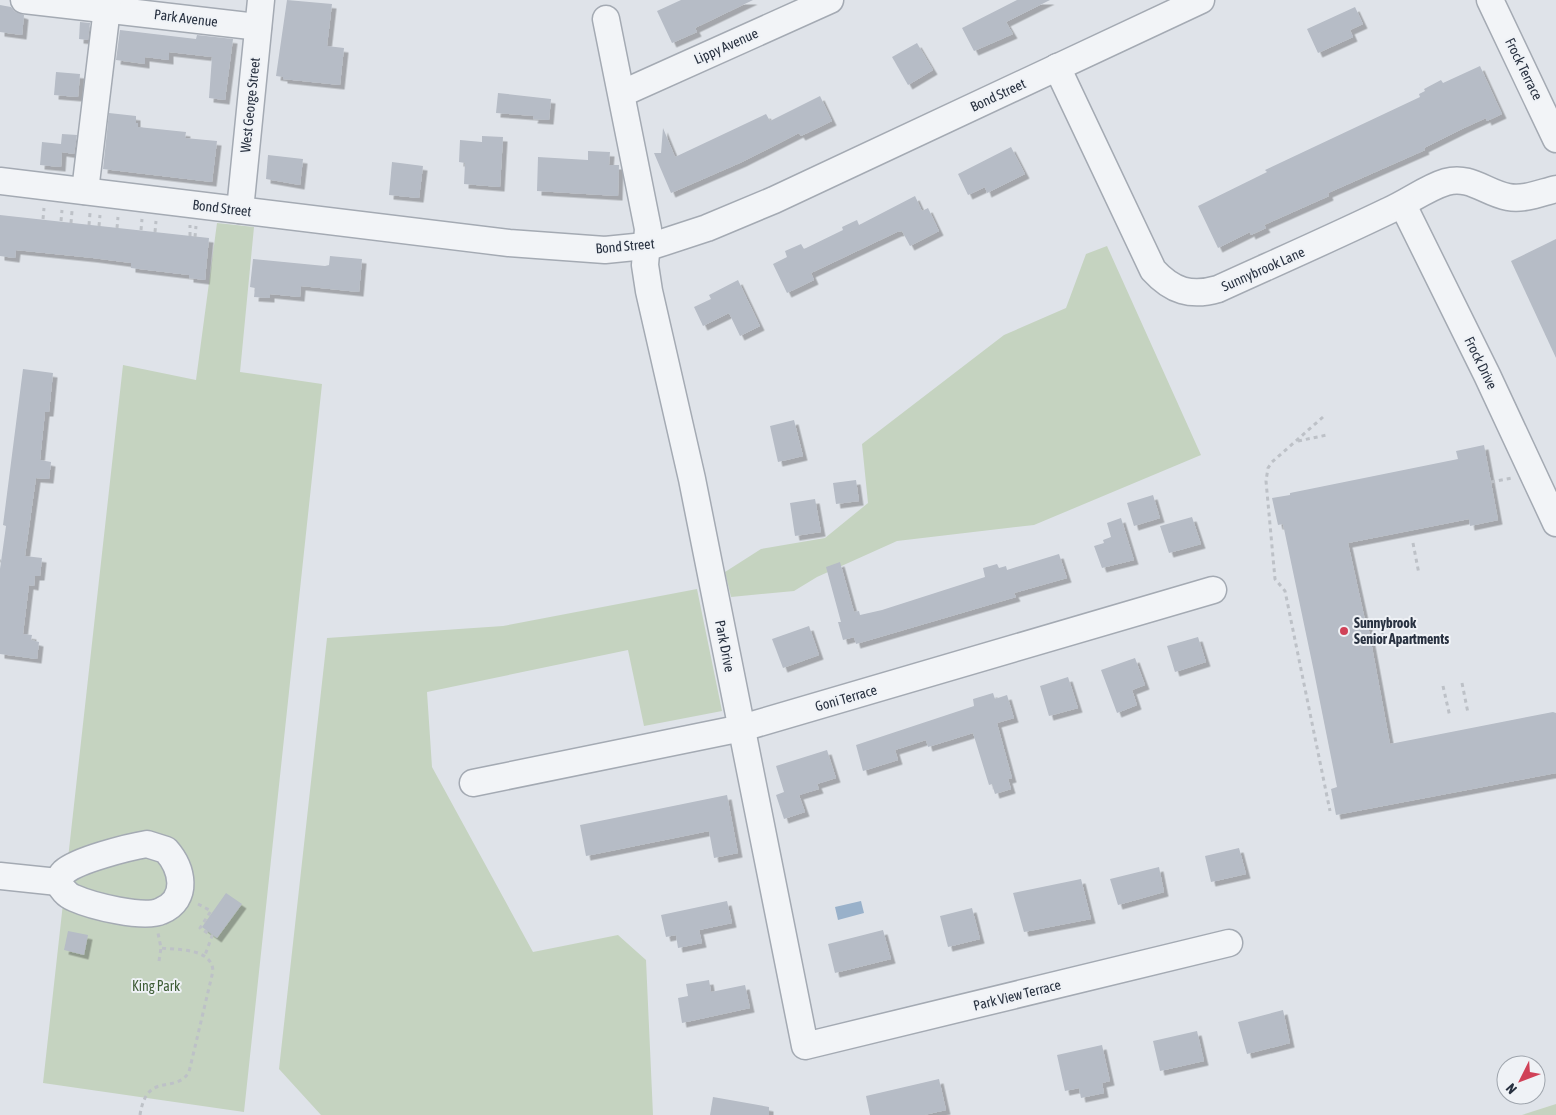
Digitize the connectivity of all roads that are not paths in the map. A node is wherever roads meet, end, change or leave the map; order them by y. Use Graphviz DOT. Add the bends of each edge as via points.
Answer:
graph roads {
  1 [pos="24,0"];
  2 [pos="261,0"];
  3 [pos="830,0"];
  4 [pos="1201,0"];
  5 [pos="1490,0"];
  6 [pos="107,4"];
  7 [pos="606,19"];
  8 [pos="258,27"];
  9 [pos="1057,67"];
  10 [pos="622,93"];
  11 [pos="1556,139"];
  12 [pos="0,181"];
  13 [pos="1556,189"];
  14 [pos="1403,204"];
  15 [pos="82,205"];
  16 [pos="240,210"];
  17 [pos="647,247"];
  18 [pos="1556,523"];
  19 [pos="1213,590"];
  20 [pos="742,728"];
  21 [pos="473,783"];
  22 [pos="0,876"];
  23 [pos="58,882"];
  24 [pos="1230,943"];
  25 [pos="805,1046"];
  1 -- 6 [label="street, Park Avenue"];
  2 -- 8 [label="street, West George Street"];
  3 -- 10 [label="street, Lippy Avenue"];
  4 -- 9 [label="street, Bond Street"];
  5 -- 11 [label="street, Frock Terrace"];
  6 -- 8 [label="street, Park Avenue"];
  6 -- 15 [label="street"];
  7 -- 10 [label="street"];
  8 -- 16 [label="street, West George Street"];
  9 -- 14 [label="street, Sunnybrook Lane" via="1147,258 1158,275 1174,289 1190,293 1218,289"];
  9 -- 17 [label="street, Bond Street" via="774,200 707,228"];
  10 -- 17 [label="street" via="648,229"];
  12 -- 15 [label="street, Bond Street"];
  13 -- 14 [label="street, Sunnybrook Lane" via="1524,198 1509,197 1471,182 1453,180"];
  14 -- 18 [label="street, Frock Drive"];
  15 -- 16 [label="street, Bond Street"];
  16 -- 17 [label="street, Bond Street" via="525,245 605,250"];
  17 -- 20 [label="street, Park Drive" via="645,265 650,291"];
  19 -- 20 [label="street, Goni Terrace"];
  20 -- 21 [label="street, Goni Terrace"];
  20 -- 25 [label="street, Park Drive"];
  22 -- 23 [label="street"];
  24 -- 25 [label="street, Park View Terrace"];
}
